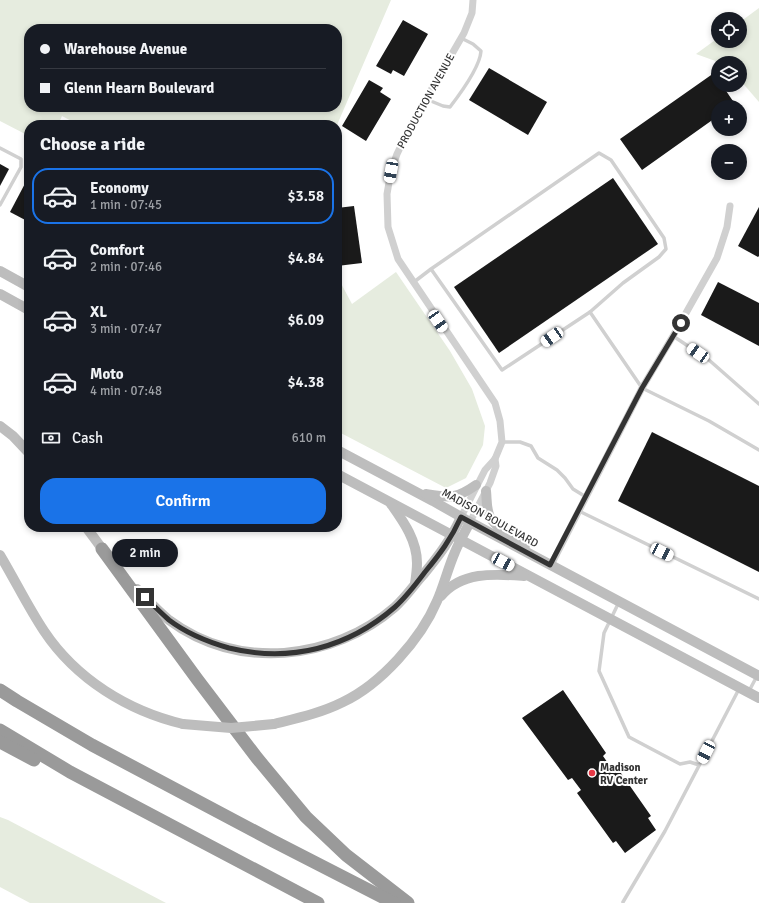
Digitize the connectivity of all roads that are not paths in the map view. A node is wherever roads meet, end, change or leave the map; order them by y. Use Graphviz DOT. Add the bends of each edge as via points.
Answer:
graph roads {
  1 [pos="473,0"];
  2 [pos="461,38"];
  3 [pos="426,99"];
  4 [pos="0,148"];
  5 [pos="0,205"];
  6 [pos="730,206"];
  7 [pos="432,269"];
  8 [pos="0,271"];
  9 [pos="413,282"];
  10 [pos="24,284"];
  11 [pos="0,294"];
  12 [pos="24,307"];
  13 [pos="590,312"];
  14 [pos="673,336"];
  15 [pos="642,388"];
  16 [pos="759,404"];
  17 [pos="0,426"];
  18 [pos="502,442"];
  19 [pos="24,448"];
  20 [pos="759,450"];
  21 [pos="342,453"];
  22 [pos="495,459"];
  23 [pos="342,477"];
  24 [pos="476,485"];
  25 [pos="486,491"];
  26 [pos="418,493"];
  27 [pos="586,497"];
  28 [pos="390,502"];
  29 [pos="579,511"];
  30 [pos="465,520"];
  31 [pos="90,532"];
  32 [pos="457,538"];
  33 [pos="102,549"];
  34 [pos="0,555"];
  35 [pos="550,565"];
  36 [pos="530,577"];
  37 [pos="415,584"];
  38 [pos="759,599"];
  39 [pos="437,601"];
  40 [pos="619,601"];
  41 [pos="610,619"];
  42 [pos="758,674"];
  43 [pos="0,690"];
  44 [pos="744,690"];
  45 [pos="759,698"];
  46 [pos="0,730"];
  47 [pos="0,742"];
  48 [pos="699,765"];
  49 [pos="70,772"];
  50 [pos="623,902"];
  51 [pos="318,903"];
  52 [pos="394,903"];
  53 [pos="408,903"];
  1 -- 2 [label="street, PRODUCTION AVENUE" via="472,13"];
  2 -- 3 [label="street, PRODUCTION AVENUE"];
  2 -- 3 [label="lane" via="481,51 481,57 463,89 450,107"];
  3 -- 9 [label="street, PRODUCTION AVENUE" via="397,154 387,194 388,227 398,259"];
  4 -- 5 [label="lane" via="21,159 20,167"];
  6 -- 14 [label="street" via="727,227 716,258"];
  7 -- 9 [label="lane"];
  7 -- 13 [label="lane" via="502,370"];
  7 -- 13 [label="lane" via="599,153 610,160 664,238 666,249"];
  8 -- 10 [label="main road"];
  9 -- 18 [label="street, PRODUCTION AVENUE" via="495,403"];
  11 -- 12 [label="main road"];
  13 -- 15 [label="lane"];
  14 -- 15 [label="street"];
  14 -- 16 [label="lane" via="709,360"];
  15 -- 20 [label="lane" via="709,421"];
  15 -- 27 [label="street"];
  17 -- 19 [label="main road"];
  18 -- 22 [label="street, PRODUCTION AVENUE"];
  18 -- 27 [label="lane" via="520,442 531,446 538,458 557,470 573,489"];
  21 -- 26 [label="main road, MADISON BOULEVARD"];
  22 -- 24 [label="street, PRODUCTION AVENUE"];
  22 -- 25 [label="street, PRODUCTION AVENUE" via="496,466"];
  23 -- 28 [label="main road"];
  24 -- 26 [label="main road" via="462,495 446,498"];
  24 -- 30 [label="street, PRODUCTION AVENUE"];
  25 -- 30 [label="street, PRODUCTION AVENUE"];
  25 -- 35 [label="main road" via="487,508 497,525"];
  26 -- 30 [label="main road, MADISON BOULEVARD"];
  27 -- 29 [label="street"];
  28 -- 32 [label="main road"];
  28 -- 37 [label="main road" via="414,544 417,561"];
  29 -- 35 [label="street"];
  29 -- 38 [label="lane"];
  30 -- 32 [label="main road"];
  30 -- 35 [label="main road, MADISON BOULEVARD"];
  31 -- 33 [label="main road"];
  32 -- 36 [label="main road"];
  32 -- 37 [label="main road" via="444,549"];
  32 -- 39 [label="main road" via="455,553"];
  33 -- 37 [label="main road" via="137,589 170,620 222,646 262,654 302,651 342,640 380,619 396,606"];
  33 -- 53 [label="highway" via="197,680 306,817 346,855"];
  34 -- 39 [label="main road, bridge" via="45,632 80,673 136,709 183,724 231,728 274,724 309,715 345,701 384,672 414,640"];
  35 -- 40 [label="main road, MADISON BOULEVARD"];
  36 -- 39 [label="main road" via="485,574 448,587"];
  36 -- 41 [label="main road"];
  40 -- 41 [label="lane"];
  40 -- 42 [label="main road, MADISON BOULEVARD"];
  41 -- 44 [label="main road"];
  41 -- 48 [label="lane" via="604,633 599,671 629,737 680,764 690,762"];
  42 -- 44 [label="lane"];
  43 -- 52 [label="highway" via="92,744"];
  44 -- 45 [label="main road"];
  44 -- 48 [label="lane"];
  46 -- 49 [label="highway"];
  47 -- 49 [label="highway" via="51,770"];
  48 -- 50 [label="lane" via="665,831"];
  49 -- 51 [label="highway"];
}
